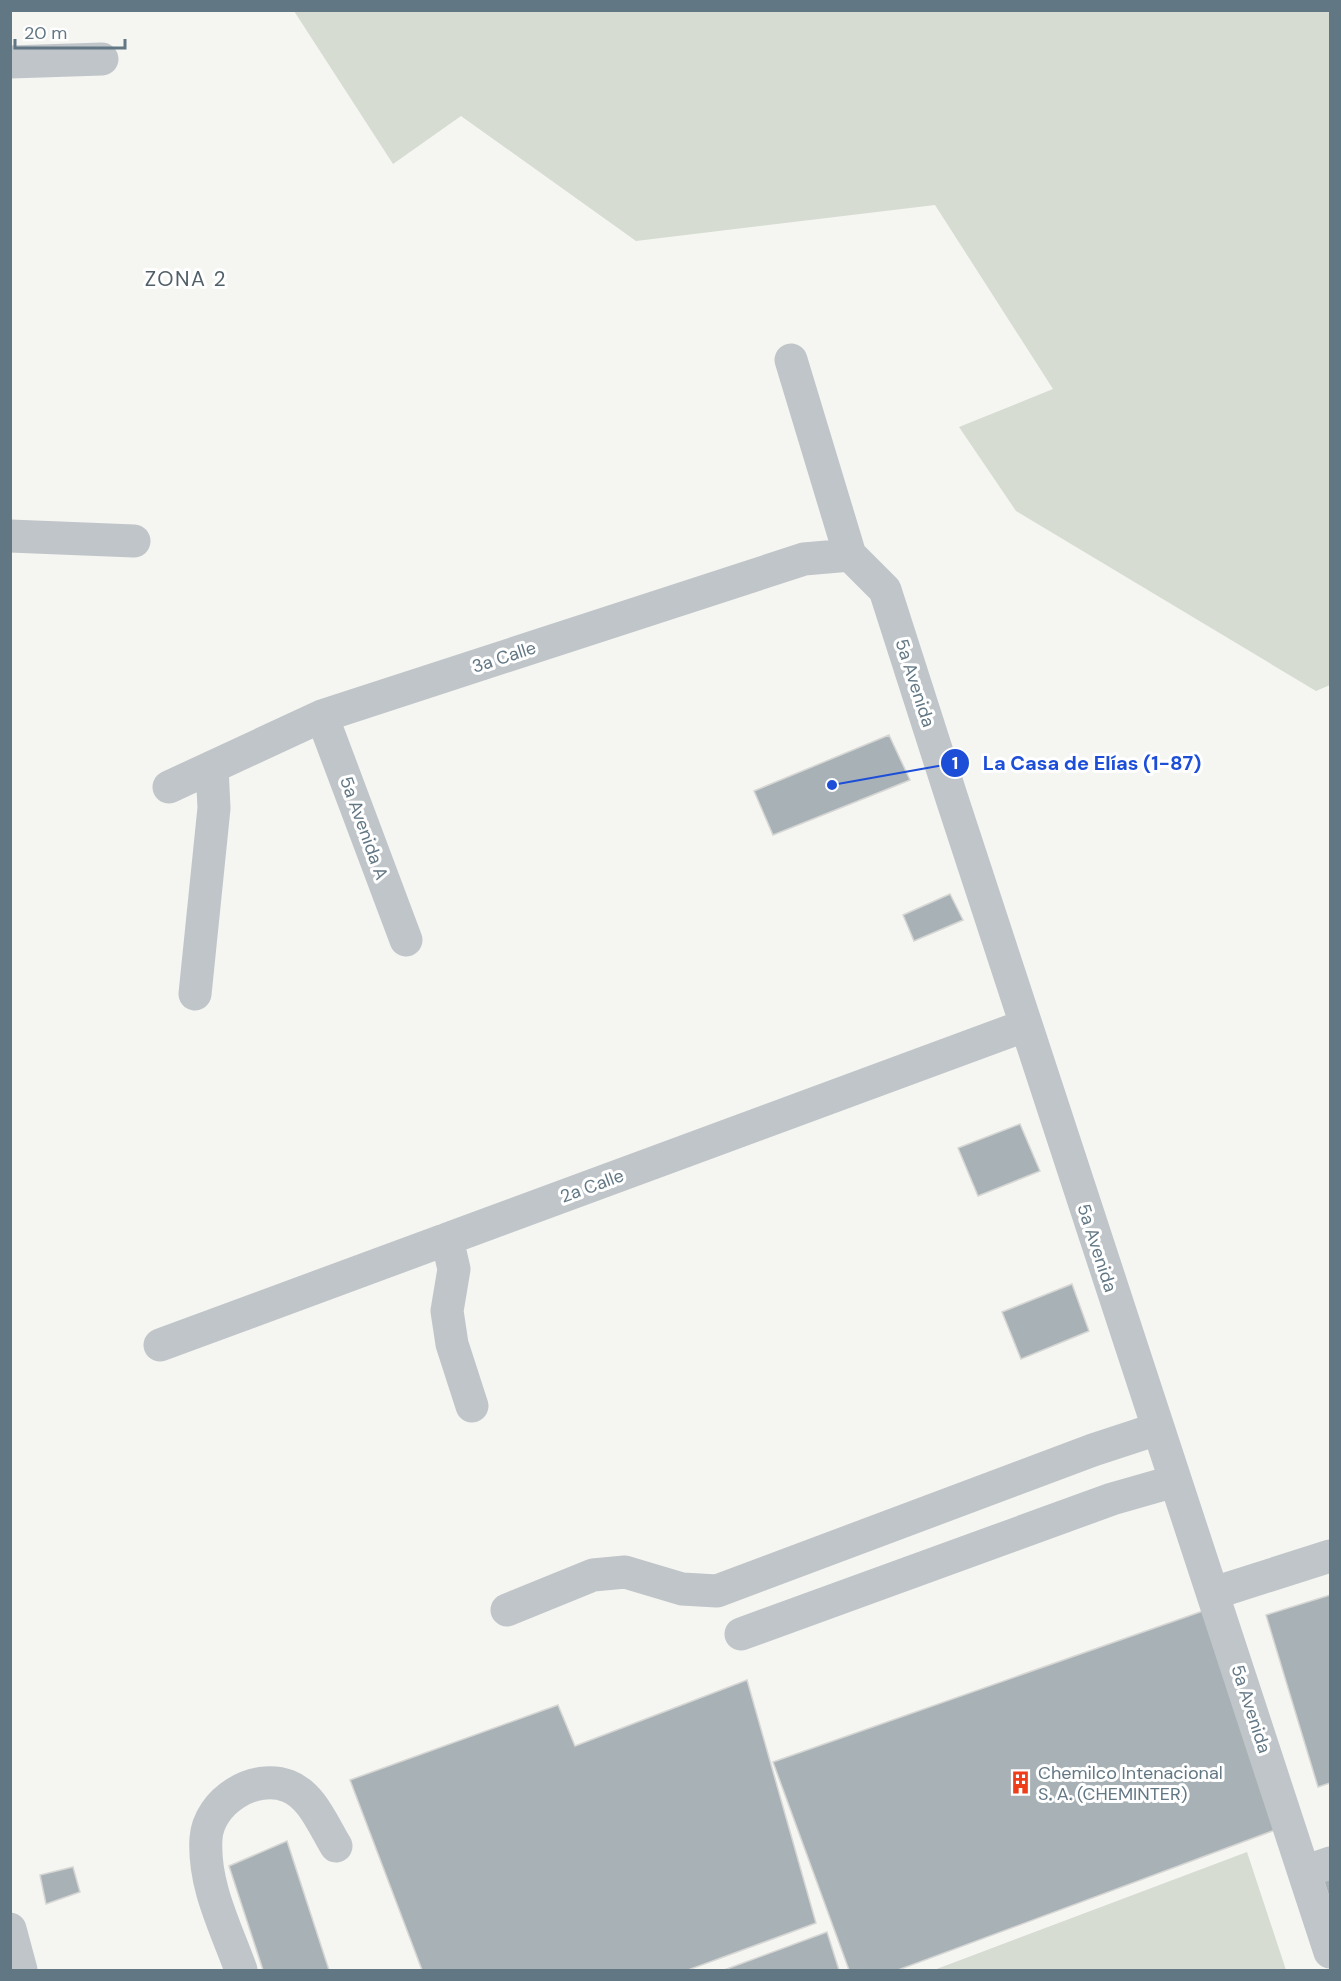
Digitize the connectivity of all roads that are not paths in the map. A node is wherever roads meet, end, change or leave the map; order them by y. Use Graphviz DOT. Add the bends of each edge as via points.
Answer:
graph roads {
  1 [pos="102,59"];
  2 [pos="10,62"];
  3 [pos="791,360"];
  4 [pos="10,536"];
  5 [pos="134,541"];
  6 [pos="850,555"];
  7 [pos="322,716"];
  8 [pos="212,767"];
  9 [pos="169,787"];
  10 [pos="406,940"];
  11 [pos="195,994"];
  12 [pos="1024,1026"];
  13 [pos="447,1239"];
  14 [pos="160,1345"];
  15 [pos="472,1406"];
  16 [pos="1157,1429"];
  17 [pos="1175,1481"];
  18 [pos="1330,1556"];
  19 [pos="1214,1593"];
  20 [pos="507,1610"];
  21 [pos="741,1634"];
  22 [pos="336,1846"];
  23 [pos="1317,1867"];
  24 [pos="10,1929"];
  25 [pos="1330,1952"];
  26 [pos="21,1971"];
  27 [pos="242,1971"];
  1 -- 2 [label="street"];
  3 -- 6 [label="street"];
  4 -- 5 [label="street"];
  6 -- 7 [label="street, 3a Calle" via="804,559"];
  6 -- 12 [label="street, 5a Avenida" via="885,590"];
  7 -- 8 [label="street, 3a Calle"];
  7 -- 10 [label="street, 5a Avenida A"];
  8 -- 9 [label="street, 3a Calle"];
  8 -- 11 [label="street" via="214,808"];
  12 -- 13 [label="street, 2a Calle"];
  12 -- 16 [label="street, 5a Avenida"];
  13 -- 14 [label="street, 2a Calle"];
  13 -- 15 [label="street" via="454,1269 447,1311 452,1344"];
  16 -- 17 [label="street, 5a Avenida"];
  16 -- 20 [label="street" via="717,1592 682,1589 625,1572 593,1575"];
  17 -- 19 [label="street, 5a Avenida"];
  17 -- 21 [label="street" via="1112,1499"];
  18 -- 19 [label="street"];
  19 -- 23 [label="street, 5a Avenida"];
  22 -- 27 [label="street" via="310,1802 288,1786 259,1782 233,1794 218,1810 206,1835 207,1865 213,1896"];
  23 -- 25 [label="street, 5a Avenida"];
  24 -- 26 [label="street"];
}
